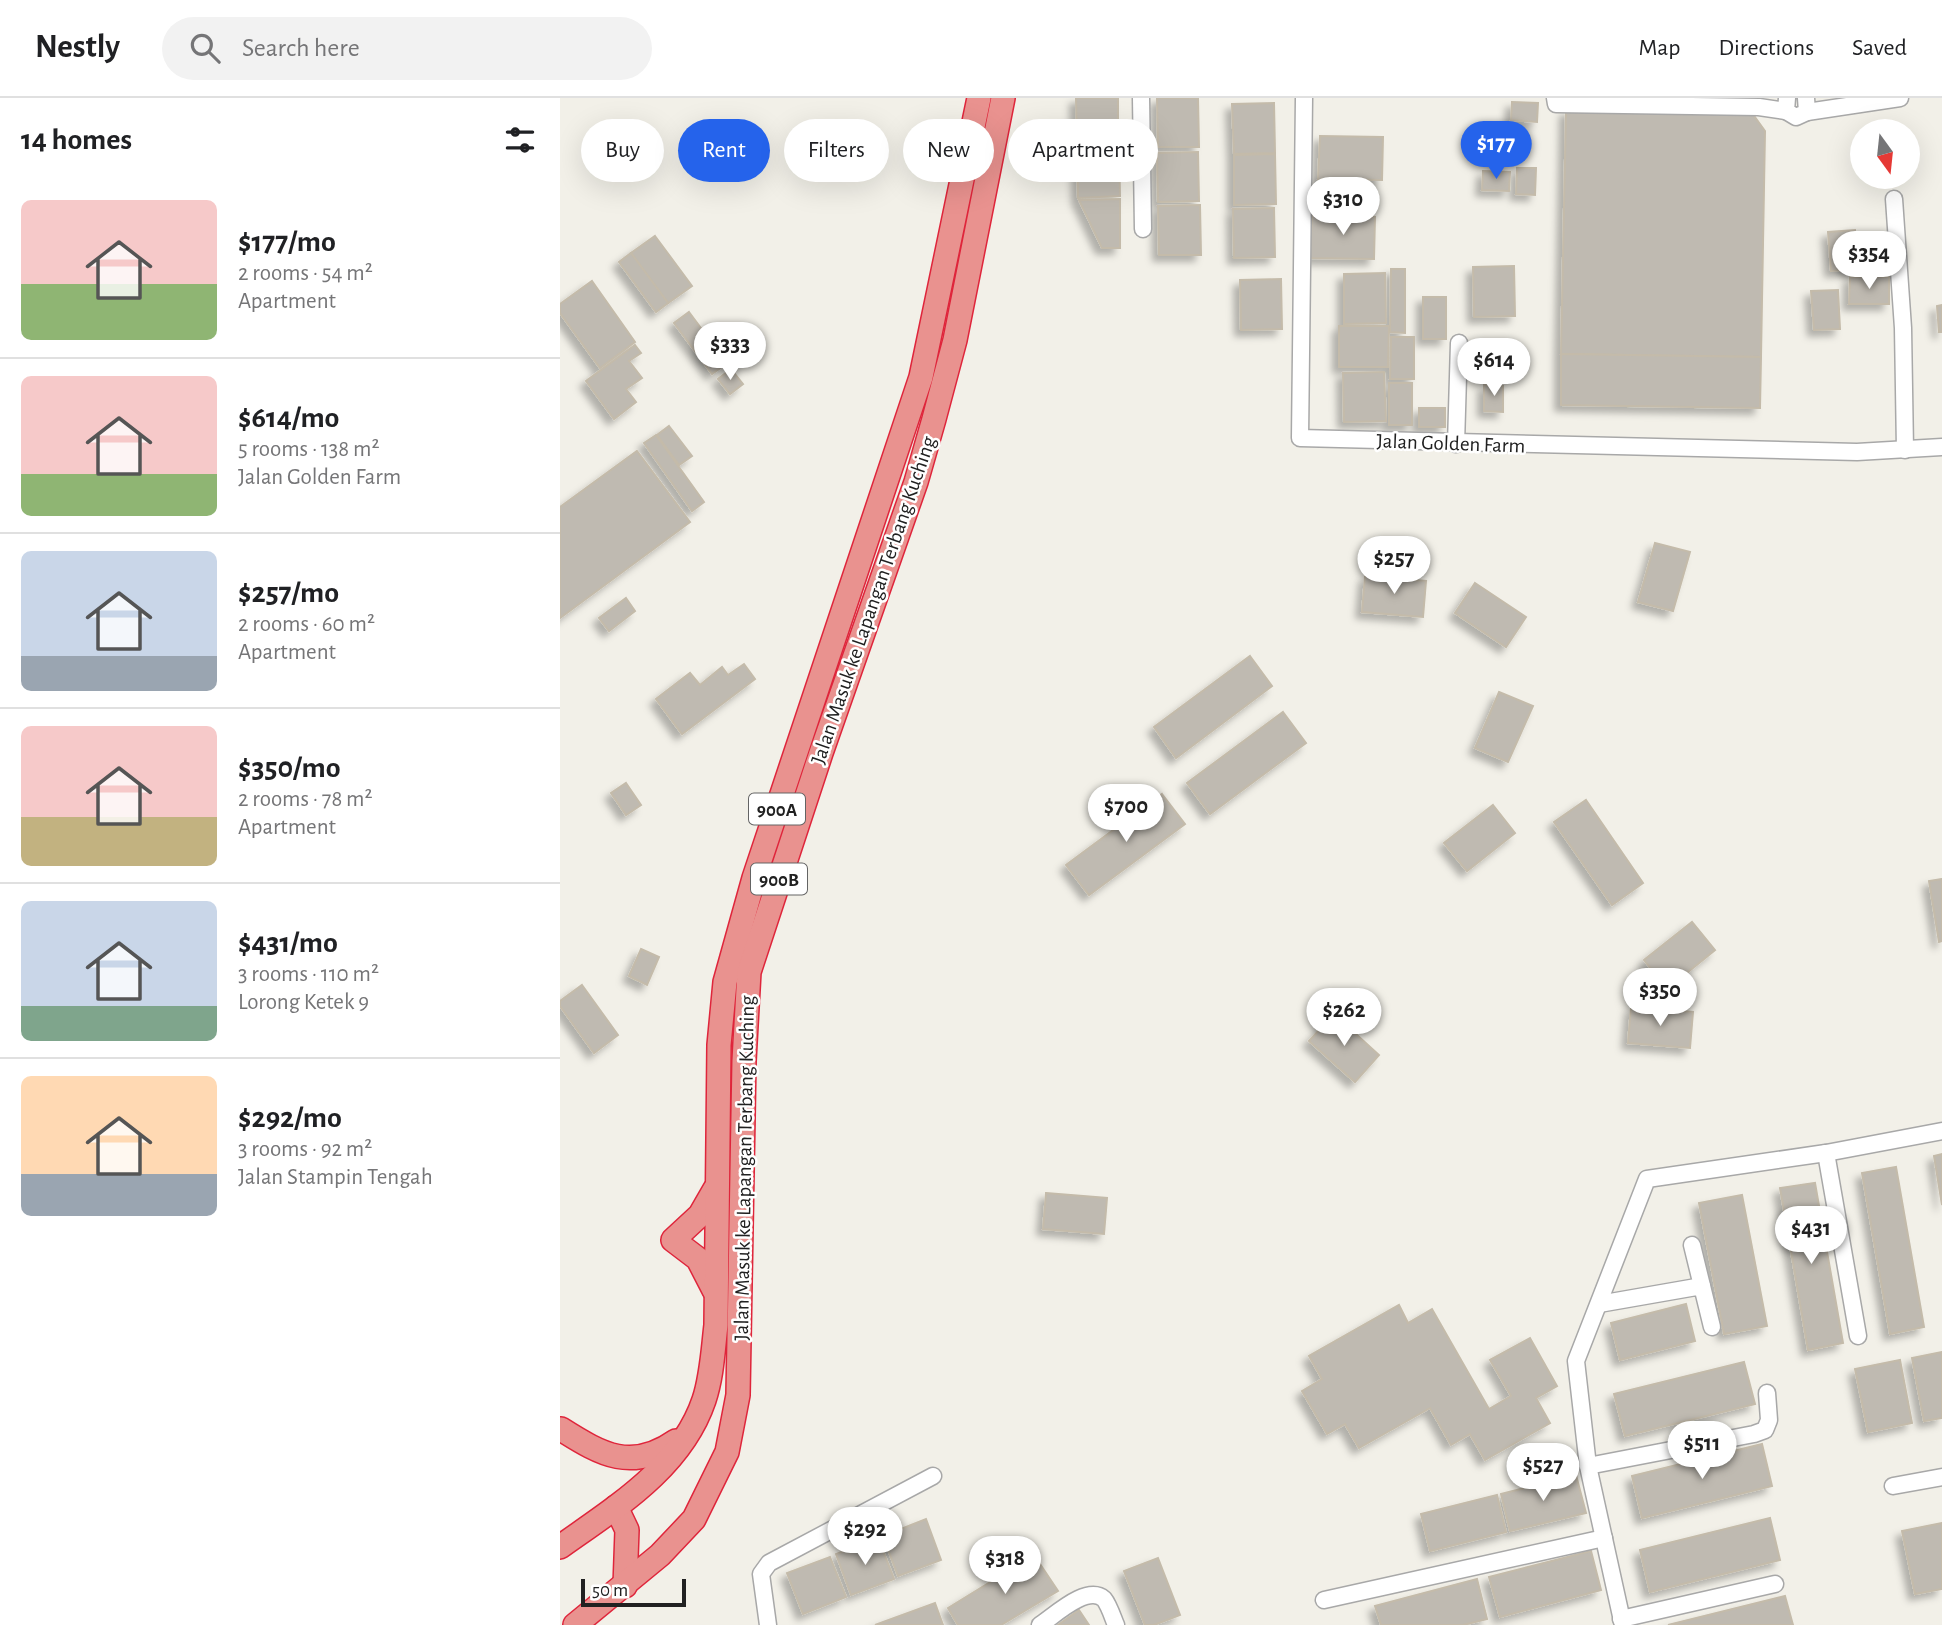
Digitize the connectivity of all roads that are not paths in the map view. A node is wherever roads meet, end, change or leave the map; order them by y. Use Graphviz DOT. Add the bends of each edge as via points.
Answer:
graph roads {
  1 [pos="979,98"];
  2 [pos="1003,98"];
  3 [pos="1142,98"];
  4 [pos="1304,98"];
  5 [pos="1555,98"];
  6 [pos="1900,98"];
  7 [pos="1786,105"];
  8 [pos="1806,105"];
  9 [pos="1894,199"];
  10 [pos="1143,229"];
  11 [pos="1459,343"];
  12 [pos="1456,444"];
  13 [pos="1942,447"];
  14 [pos="1905,450"];
  15 [pos="1942,1131"];
  16 [pos="1826,1153"];
  17 [pos="717,1186"];
  18 [pos="1692,1245"];
  19 [pos="1702,1286"];
  20 [pos="716,1292"];
  21 [pos="1599,1304"];
  22 [pos="1712,1327"];
  23 [pos="1858,1336"];
  24 [pos="1767,1393"];
  25 [pos="561,1429"];
  26 [pos="689,1431"];
  27 [pos="1588,1466"];
  28 [pos="933,1476"];
  29 [pos="1942,1476"];
  30 [pos="1893,1486"];
  31 [pos="616,1507"];
  32 [pos="1604,1538"];
  33 [pos="560,1547"];
  34 [pos="1775,1584"];
  35 [pos="625,1586"];
  36 [pos="1324,1600"];
  37 [pos="1622,1622"];
  38 [pos="575,1625"];
  39 [pos="768,1625"];
  40 [pos="1040,1625"];
  41 [pos="1116,1625"];
  1 -- 17 [label="highway, Jalan Masuk ke Lapangan Terbang Kuching / 900A" via="921,377 754,878 725,982 719,1045"];
  2 -- 35 [label="highway, Jalan Masuk ke Lapangan Terbang Kuching / 900B" via="955,340 916,482 749,972 734,1424 714,1483 694,1519"];
  3 -- 10 [label="street"];
  4 -- 12 [label="street, Jalan Golden Farm" via="1300,438"];
  5 -- 7 [label="street" via="1556,104"];
  6 -- 8 [label="street"];
  7 -- 8 [label="street" via="1796,117"];
  9 -- 14 [label="street"];
  11 -- 12 [label="street"];
  12 -- 14 [label="street, Jalan Golden Farm"];
  13 -- 14 [label="street, Jalan Golden Farm"];
  15 -- 16 [label="street"];
  16 -- 21 [label="street" via="1647,1179"];
  16 -- 23 [label="street"];
  17 -- 20 [label="highway, Jalan Masuk ke Lapangan Terbang Kuching / 900A"];
  17 -- 20 [label="highway" via="700,1215 673,1240 698,1259"];
  18 -- 19 [label="street"];
  19 -- 21 [label="street"];
  19 -- 22 [label="street"];
  20 -- 26 [label="highway, Jalan Masuk ke Lapangan Terbang Kuching / 900A" via="712,1366 704,1400"];
  21 -- 27 [label="street" via="1576,1361"];
  24 -- 27 [label="street" via="1765,1430"];
  25 -- 26 [label="highway" via="622,1459 656,1454"];
  26 -- 31 [label="highway, Jalan Masuk ke Lapangan Terbang Kuching / 900A" via="651,1479"];
  27 -- 32 [label="street"];
  28 -- 39 [label="street" via="769,1563 761,1574"];
  29 -- 30 [label="street"];
  31 -- 33 [label="highway, Jalan Masuk ke Lapangan Terbang Kuching / 900A"];
  31 -- 35 [label="highway" via="627,1530"];
  32 -- 36 [label="street"];
  32 -- 37 [label="street"];
  34 -- 37 [label="street"];
  35 -- 38 [label="highway, Jalan Masuk ke Lapangan Terbang Kuching / 900B"];
  40 -- 41 [label="street" via="1083,1597 1094,1595 1104,1600"];
}
